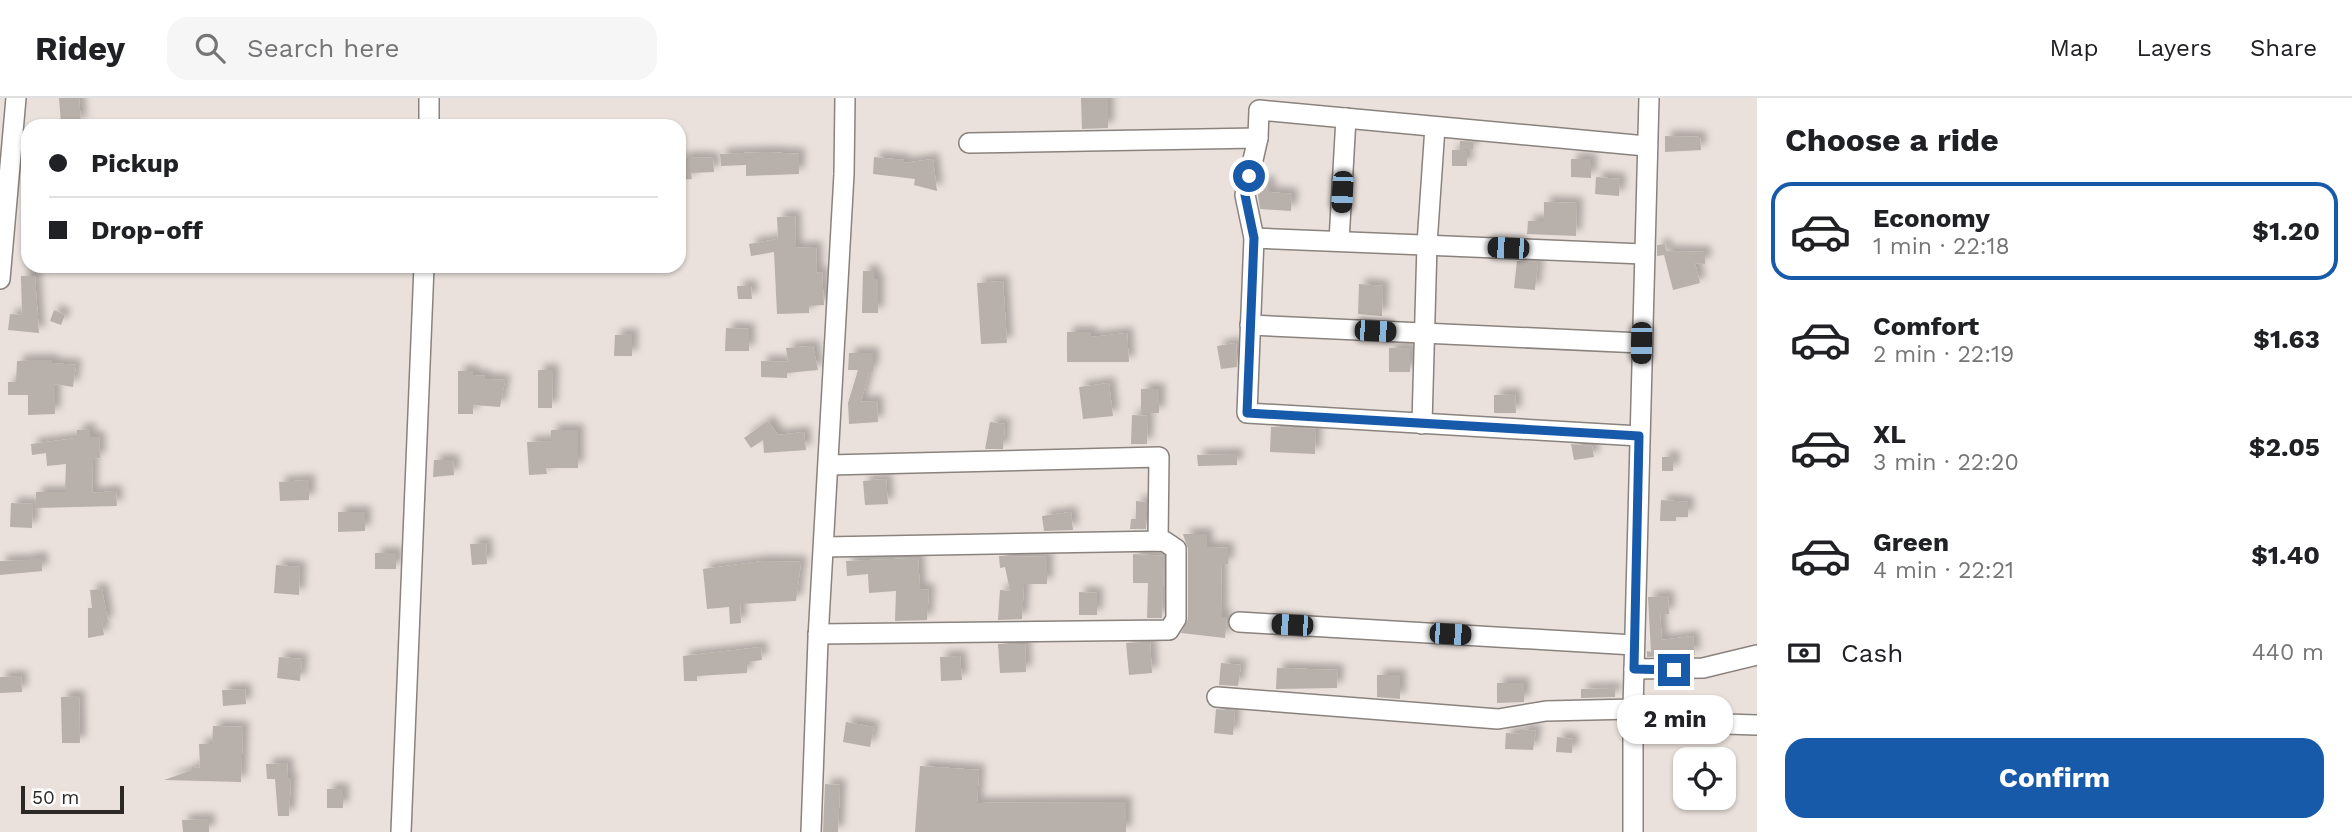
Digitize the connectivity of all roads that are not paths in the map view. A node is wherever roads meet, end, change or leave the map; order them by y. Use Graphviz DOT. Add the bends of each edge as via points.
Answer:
graph roads {
  1 [pos="16,98"];
  2 [pos="429,98"];
  3 [pos="845,98"];
  4 [pos="1649,98"];
  5 [pos="1346,118"];
  6 [pos="429,119"];
  7 [pos="1435,127"];
  8 [pos="1258,138"];
  9 [pos="970,143"];
  10 [pos="1646,146"];
  11 [pos="1254,238"];
  12 [pos="1339,241"];
  13 [pos="1427,244"];
  14 [pos="1643,254"];
  15 [pos="424,273"];
  16 [pos="0,279"];
  17 [pos="1251,325"];
  18 [pos="1425,333"];
  19 [pos="1641,343"];
  20 [pos="1422,424"];
  21 [pos="1639,436"];
  22 [pos="829,465"];
  23 [pos="1158,541"];
  24 [pos="824,547"];
  25 [pos="1239,622"];
  26 [pos="818,634"];
  27 [pos="1634,645"];
  28 [pos="1757,655"];
  29 [pos="1634,669"];
  30 [pos="1217,697"];
  31 [pos="1633,715"];
  32 [pos="1757,725"];
  33 [pos="401,832"];
  34 [pos="811,832"];
  35 [pos="1633,832"];
  1 -- 16 [label="street"];
  2 -- 6 [label="street"];
  3 -- 22 [label="street"];
  4 -- 10 [label="street"];
  5 -- 7 [label="street"];
  5 -- 8 [label="street" via="1259,110"];
  5 -- 12 [label="street"];
  7 -- 10 [label="street"];
  7 -- 13 [label="street"];
  8 -- 9 [label="street"];
  8 -- 11 [label="street" via="1245,195"];
  10 -- 14 [label="street"];
  11 -- 12 [label="street"];
  11 -- 17 [label="street"];
  12 -- 13 [label="street"];
  13 -- 14 [label="street"];
  13 -- 18 [label="street"];
  14 -- 19 [label="street"];
  15 -- 33 [label="street"];
  17 -- 18 [label="street"];
  17 -- 20 [label="street" via="1247,413"];
  18 -- 19 [label="street"];
  18 -- 20 [label="street"];
  19 -- 21 [label="street"];
  20 -- 21 [label="street"];
  21 -- 27 [label="street"];
  22 -- 23 [label="street" via="1159,457"];
  22 -- 24 [label="street"];
  23 -- 24 [label="street"];
  23 -- 26 [label="street" via="1177,548 1176,619 1169,630"];
  24 -- 26 [label="street"];
  25 -- 27 [label="street"];
  26 -- 34 [label="street"];
  27 -- 29 [label="street"];
  28 -- 29 [label="street" via="1703,668"];
  29 -- 31 [label="street"];
  30 -- 31 [label="street" via="1498,719 1546,711"];
  31 -- 32 [label="street"];
  31 -- 35 [label="street"];
}
